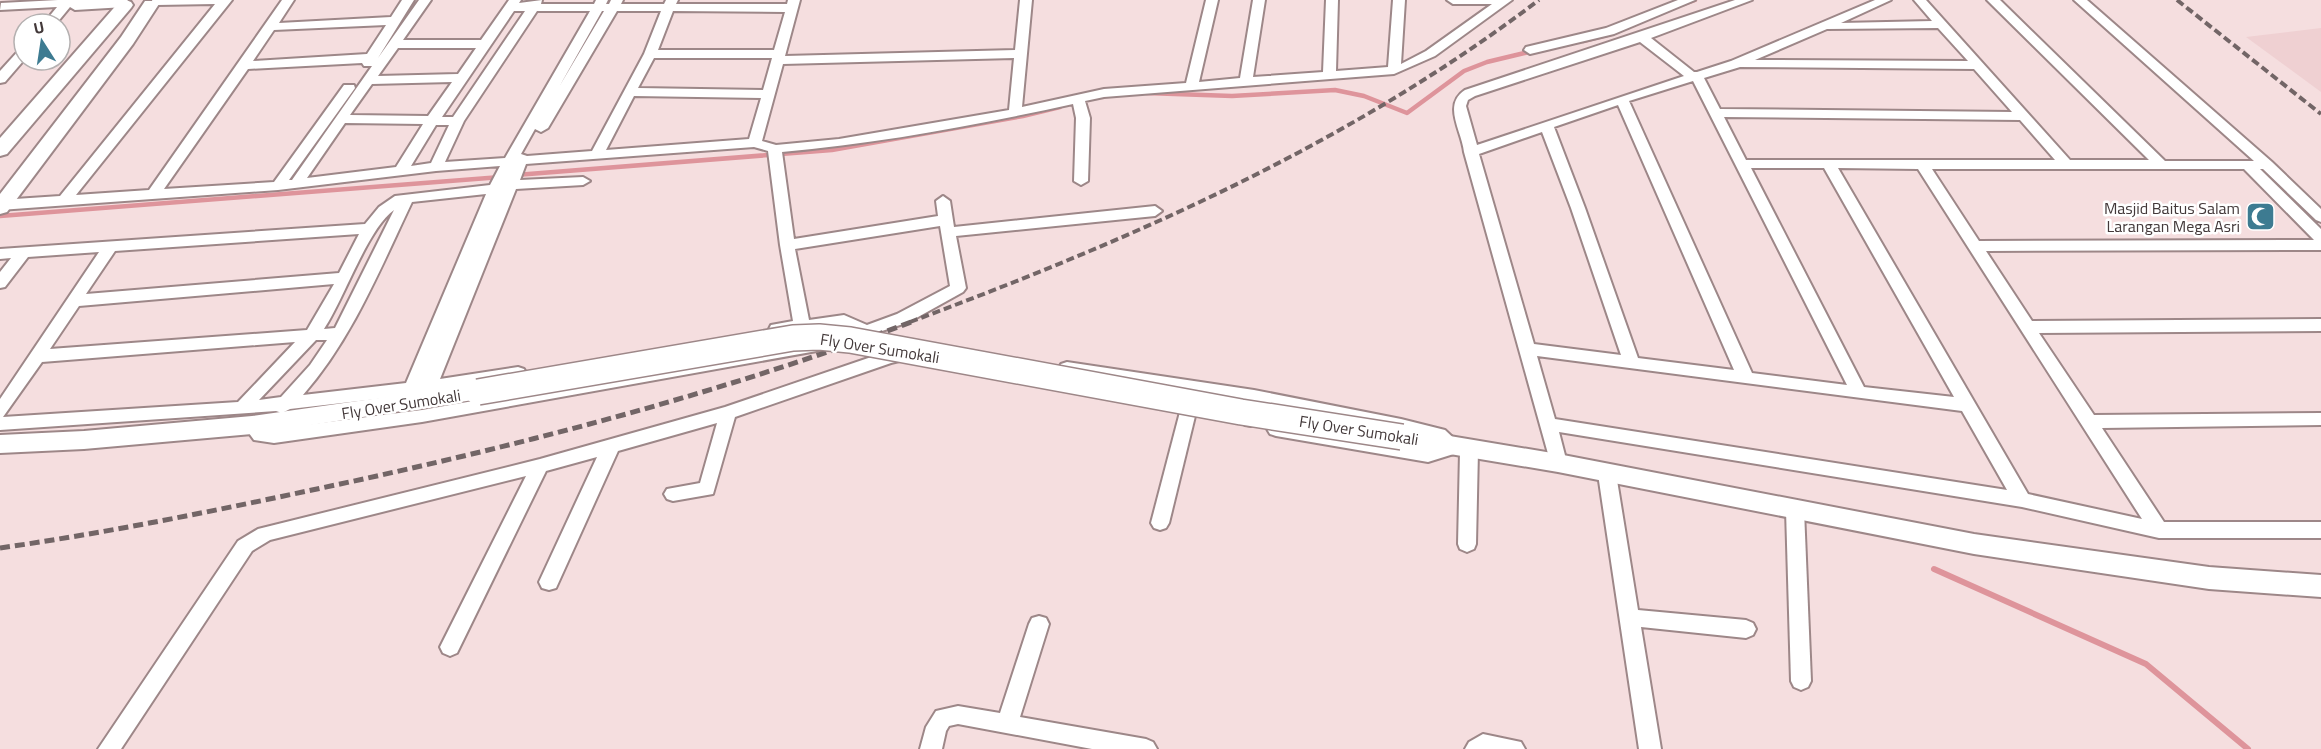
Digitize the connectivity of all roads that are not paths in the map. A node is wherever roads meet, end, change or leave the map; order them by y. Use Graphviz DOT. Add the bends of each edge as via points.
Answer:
graph roads {
  1 [pos="7,0"];
  2 [pos="86,0"];
  3 [pos="224,0"];
  4 [pos="288,0"];
  5 [pos="408,0"];
  6 [pos="425,0"];
  7 [pos="1026,0"];
  8 [pos="1212,0"];
  9 [pos="1259,0"];
  10 [pos="1332,0"];
  11 [pos="1399,0"];
  12 [pos="1505,0"];
  13 [pos="1689,0"];
  14 [pos="1746,0"];
  15 [pos="1886,0"];
  16 [pos="1920,0"];
  17 [pos="1994,0"];
  18 [pos="2080,0"];
  19 [pos="156,2"];
  20 [pos="64,3"];
  21 [pos="125,3"];
  22 [pos="513,3"];
  23 [pos="535,3"];
  24 [pos="608,3"];
  25 [pos="670,4"];
  26 [pos="740,4"];
  27 [pos="792,4"];
  28 [pos="0,7"];
  29 [pos="1459,10"];
  30 [pos="393,21"];
  31 [pos="1939,24"];
  32 [pos="269,27"];
  33 [pos="1821,27"];
  34 [pos="1642,37"];
  35 [pos="394,44"];
  36 [pos="484,45"];
  37 [pos="652,48"];
  38 [pos="1530,50"];
  39 [pos="779,54"];
  40 [pos="1019,54"];
  41 [pos="372,58"];
  42 [pos="1735,64"];
  43 [pos="244,65"];
  44 [pos="1977,65"];
  45 [pos="12,66"];
  46 [pos="1394,70"];
  47 [pos="1329,75"];
  48 [pos="1694,76"];
  49 [pos="461,78"];
  50 [pos="0,79"];
  51 [pos="369,80"];
  52 [pos="1246,81"];
  53 [pos="1192,86"];
  54 [pos="631,92"];
  55 [pos="768,94"];
  56 [pos="1622,99"];
  57 [pos="1079,103"];
  58 [pos="1717,113"];
  59 [pos="1015,114"];
  60 [pos="2022,116"];
  61 [pos="340,119"];
  62 [pos="432,121"];
  63 [pos="457,121"];
  64 [pos="1547,127"];
  65 [pos="755,143"];
  66 [pos="0,150"];
  67 [pos="1471,152"];
  68 [pos="597,154"];
  69 [pos="775,155"];
  70 [pos="1742,164"];
  71 [pos="1922,164"];
  72 [pos="1829,165"];
  73 [pos="2067,165"];
  74 [pos="2248,165"];
  75 [pos="2267,165"];
  76 [pos="2163,166"];
  77 [pos="436,167"];
  78 [pos="401,171"];
  79 [pos="508,177"];
  80 [pos="583,181"];
  81 [pos="1081,181"];
  82 [pos="296,184"];
  83 [pos="278,186"];
  84 [pos="153,195"];
  85 [pos="407,198"];
  86 [pos="64,201"];
  87 [pos="943,201"];
  88 [pos="1,206"];
  89 [pos="1155,211"];
  90 [pos="2321,217"];
  91 [pos="947,226"];
  92 [pos="369,228"];
  93 [pos="2321,238"];
  94 [pos="787,245"];
  95 [pos="2321,245"];
  96 [pos="1976,246"];
  97 [pos="110,247"];
  98 [pos="23,253"];
  99 [pos="0,254"];
  100 [pos="344,278"];
  101 [pos="0,283"];
  102 [pos="74,302"];
  103 [pos="802,325"];
  104 [pos="2321,325"];
  105 [pos="2028,327"];
  106 [pos="866,331"];
  107 [pos="340,333"];
  108 [pos="312,335"];
  109 [pos="1527,349"];
  110 [pos="38,356"];
  111 [pos="889,357"];
  112 [pos="1631,362"];
  113 [pos="1746,378"];
  114 [pos="420,388"];
  115 [pos="1859,393"];
  116 [pos="1256,397"];
  117 [pos="1968,405"];
  118 [pos="0,412"];
  119 [pos="1188,412"];
  120 [pos="728,413"];
  121 [pos="268,416"];
  122 [pos="2321,419"];
  123 [pos="1241,422"];
  124 [pos="2088,422"];
  125 [pos="0,424"];
  126 [pos="1548,424"];
  127 [pos="0,444"];
  128 [pos="610,446"];
  129 [pos="1461,448"];
  130 [pos="1558,463"];
  131 [pos="540,466"];
  132 [pos="1607,474"];
  133 [pos="673,494"];
  134 [pos="2022,501"];
  135 [pos="1795,510"];
  136 [pos="1160,523"];
  137 [pos="2159,530"];
  138 [pos="2321,530"];
  139 [pos="1467,544"];
  140 [pos="549,582"];
  141 [pos="2321,586"];
  142 [pos="1629,616"];
  143 [pos="1039,624"];
  144 [pos="1746,629"];
  145 [pos="450,647"];
  146 [pos="1801,681"];
  147 [pos="1007,724"];
  148 [pos="109,749"];
  149 [pos="931,749"];
  150 [pos="1146,749"];
  151 [pos="1476,749"];
  152 [pos="1514,749"];
  153 [pos="1650,749"];
  1 -- 28 [label="street"];
  2 -- 20 [label="street"];
  3 -- 19 [label="street"];
  3 -- 86 [label="street"];
  4 -- 32 [label="street"];
  5 -- 30 [label="street"];
  6 -- 35 [label="street"];
  7 -- 40 [label="street"];
  8 -- 53 [label="street"];
  9 -- 52 [label="street"];
  10 -- 47 [label="street"];
  11 -- 46 [label="street"];
  12 -- 29 [label="street"];
  12 -- 29 [label="street"];
  13 -- 38 [label="street" via="1610,31"];
  14 -- 34 [label="street"];
  15 -- 33 [label="street"];
  16 -- 31 [label="street"];
  17 -- 76 [label="street"];
  18 -- 75 [label="street"];
  19 -- 21 [label="main road" via="135,8"];
  19 -- 88 [label="main road"];
  20 -- 21 [label="street"];
  20 -- 28 [label="street"];
  21 -- 66 [label="main road"];
  22 -- 23 [label="street"];
  22 -- 36 [label="street"];
  23 -- 24 [label="street"];
  23 -- 63 [label="street"];
  24 -- 25 [label="street"];
  24 -- 79 [label="street"];
  25 -- 26 [label="street"];
  25 -- 37 [label="street"];
  26 -- 27 [label="street"];
  27 -- 39 [label="street"];
  29 -- 46 [label="street" via="1437,51"];
  30 -- 32 [label="street"];
  30 -- 41 [label="street"];
  31 -- 33 [label="street"];
  31 -- 44 [label="street"];
  32 -- 43 [label="street"];
  33 -- 42 [label="street"];
  34 -- 48 [label="street"];
  34 -- 67 [label="street" via="1462,98 1459,106"];
  35 -- 36 [label="street"];
  35 -- 51 [label="street"];
  36 -- 49 [label="street"];
  37 -- 39 [label="street"];
  37 -- 54 [label="street"];
  39 -- 40 [label="street" via="955,58"];
  39 -- 55 [label="street"];
  40 -- 59 [label="street"];
  41 -- 43 [label="street"];
  41 -- 83 [label="street"];
  42 -- 44 [label="street"];
  42 -- 48 [label="street"];
  43 -- 84 [label="street"];
  44 -- 60 [label="street"];
  45 -- 50 [label="street"];
  46 -- 47 [label="street"];
  47 -- 52 [label="street"];
  48 -- 56 [label="street"];
  48 -- 58 [label="street"];
  49 -- 51 [label="street"];
  49 -- 62 [label="street"];
  51 -- 61 [label="street"];
  52 -- 53 [label="street"];
  53 -- 57 [label="street" via="1119,91"];
  54 -- 55 [label="street"];
  54 -- 68 [label="street"];
  55 -- 65 [label="street"];
  56 -- 64 [label="street"];
  56 -- 113 [label="street"];
  57 -- 59 [label="street"];
  57 -- 81 [label="street"];
  58 -- 60 [label="street"];
  58 -- 70 [label="street"];
  59 -- 69 [label="street"];
  60 -- 73 [label="street"];
  61 -- 62 [label="street"];
  61 -- 82 [label="street"];
  62 -- 63 [label="street"];
  62 -- 78 [label="street"];
  63 -- 77 [label="street"];
  64 -- 67 [label="street"];
  64 -- 112 [label="street"];
  65 -- 68 [label="street"];
  65 -- 69 [label="street"];
  67 -- 109 [label="street"];
  68 -- 79 [label="street"];
  69 -- 94 [label="street"];
  70 -- 72 [label="street"];
  70 -- 115 [label="street"];
  71 -- 72 [label="street"];
  71 -- 73 [label="street"];
  71 -- 96 [label="street"];
  72 -- 117 [label="street"];
  73 -- 76 [label="street"];
  74 -- 75 [label="street"];
  74 -- 76 [label="street"];
  74 -- 93 [label="street"];
  75 -- 90 [label="street"];
  77 -- 78 [label="street"];
  77 -- 79 [label="street"];
  78 -- 82 [label="street"];
  79 -- 80 [label="street"];
  79 -- 85 [label="street"];
  79 -- 114 [label="street"];
  82 -- 83 [label="street"];
  83 -- 84 [label="street"];
  84 -- 86 [label="street"];
  85 -- 92 [label="street" via="394,202"];
  85 -- 107 [label="street"];
  86 -- 88 [label="street"];
  87 -- 91 [label="street"];
  89 -- 91 [label="street"];
  91 -- 94 [label="street"];
  91 -- 106 [label="street" via="958,288 903,318"];
  92 -- 97 [label="street"];
  92 -- 100 [label="street"];
  94 -- 103 [label="street"];
  95 -- 96 [label="street"];
  96 -- 105 [label="street"];
  97 -- 98 [label="street"];
  97 -- 102 [label="street"];
  98 -- 99 [label="street"];
  98 -- 101 [label="street"];
  100 -- 102 [label="street"];
  100 -- 108 [label="street"];
  102 -- 110 [label="street"];
  103 -- 106 [label="street" via="845,321"];
  103 -- 114 [label="street"];
  104 -- 105 [label="street"];
  105 -- 124 [label="street"];
  106 -- 121 [label="street" via="809,348 422,416 260,435"];
  107 -- 108 [label="street"];
  107 -- 121 [label="street" via="316,369"];
  108 -- 110 [label="street"];
  108 -- 121 [label="street" via="263,384"];
  109 -- 112 [label="street"];
  109 -- 126 [label="street"];
  110 -- 118 [label="street"];
  111 -- 116 [label="street" via="938,346 956,347 1024,362"];
  111 -- 119 [label="street" via="935,361"];
  111 -- 120 [label="street"];
  112 -- 113 [label="street"];
  113 -- 115 [label="street"];
  114 -- 121 [label="street"];
  115 -- 117 [label="street"];
  116 -- 123 [label="street" via="1255,417"];
  116 -- 129 [label="street" via="1420,430 1439,435"];
  117 -- 134 [label="street"];
  119 -- 123 [label="street"];
  119 -- 136 [label="street"];
  120 -- 128 [label="street"];
  120 -- 133 [label="street" via="707,489"];
  121 -- 125 [label="street"];
  121 -- 127 [label="main road, Fly Over Sumokali" via="84,440"];
  121 -- 129 [label="main road, Fly Over Sumokali, bridge" via="468,393 793,338 819,337"];
  122 -- 124 [label="street"];
  123 -- 129 [label="street" via="1428,455"];
  124 -- 137 [label="street"];
  126 -- 130 [label="street"];
  126 -- 134 [label="street"];
  128 -- 131 [label="street"];
  128 -- 140 [label="street"];
  129 -- 130 [label="main road, Fly Over Sumokali"];
  129 -- 139 [label="street"];
  130 -- 132 [label="main road, Fly Over Sumokali"];
  131 -- 145 [label="street"];
  131 -- 148 [label="street" via="253,539"];
  132 -- 135 [label="main road, Fly Over Sumokali"];
  132 -- 142 [label="street"];
  134 -- 137 [label="street"];
  135 -- 141 [label="main road, Fly Over Sumokali" via="1974,544 2209,578"];
  135 -- 146 [label="street"];
  137 -- 138 [label="street"];
  142 -- 144 [label="street"];
  142 -- 153 [label="street"];
  143 -- 147 [label="street"];
  147 -- 149 [label="street" via="958,715 943,718 936,727"];
  147 -- 150 [label="street"];
  151 -- 152 [label="street" via="1483,744"];
}
